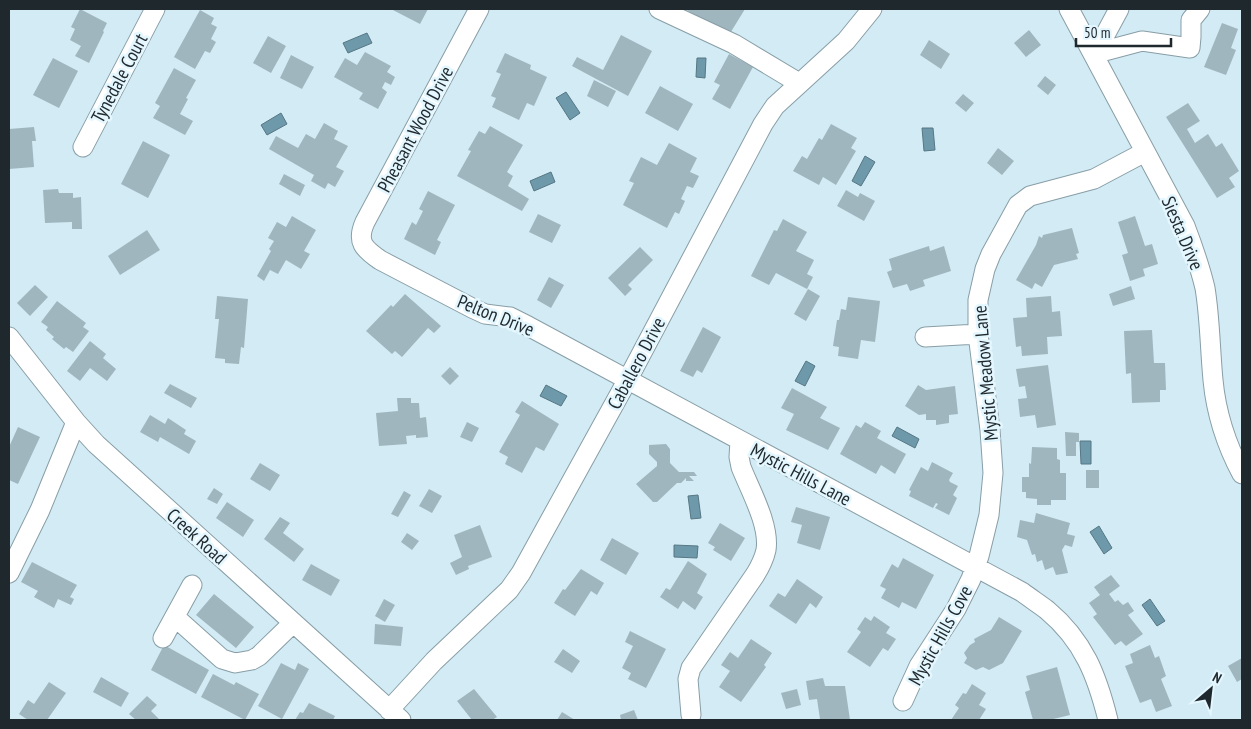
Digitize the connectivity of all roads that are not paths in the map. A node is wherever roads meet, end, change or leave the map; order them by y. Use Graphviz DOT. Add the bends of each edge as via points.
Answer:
graph roads {
  1 [pos="156,9"];
  2 [pos="479,9"];
  3 [pos="659,9"];
  4 [pos="872,9"];
  5 [pos="1069,9"];
  6 [pos="1119,9"];
  7 [pos="1192,11"];
  8 [pos="1098,52"];
  9 [pos="799,83"];
  10 [pos="83,147"];
  11 [pos="1145,152"];
  12 [pos="366,250"];
  13 [pos="978,334"];
  14 [pos="9,337"];
  15 [pos="925,338"];
  16 [pos="628,379"];
  17 [pos="76,422"];
  18 [pos="740,441"];
  19 [pos="1242,474"];
  20 [pos="975,568"];
  21 [pos="9,573"];
  22 [pos="192,585"];
  23 [pos="174,617"];
  24 [pos="293,623"];
  25 [pos="163,638"];
  26 [pos="904,701"];
  27 [pos="395,715"];
  28 [pos="691,715"];
  29 [pos="1108,720"];
  1 -- 10 [label="street, Tynedale Court"];
  2 -- 12 [label="street, Pheasant Wood Drive" via="365,222 361,236"];
  3 -- 9 [label="street" via="734,44"];
  4 -- 9 [label="street, Caballero Drive" via="846,41"];
  5 -- 8 [label="street, Siesta Drive"];
  6 -- 8 [label="street"];
  7 -- 8 [label="street" via="1190,48 1142,40"];
  8 -- 11 [label="street, Siesta Drive"];
  9 -- 16 [label="street, Caballero Drive" via="775,106 763,124"];
  11 -- 13 [label="street, Mystic Meadow Lane" via="1094,179 1030,196 1018,205 985,269 978,300"];
  11 -- 19 [label="street, Siesta Drive" via="1185,226 1197,258 1205,289 1218,407 1225,435"];
  12 -- 16 [label="street, Pelton Drive" via="472,308 485,314 510,317"];
  13 -- 15 [label="street"];
  13 -- 20 [label="street, Mystic Meadow Lane" via="993,473 989,515"];
  14 -- 17 [label="street, Creek Road"];
  16 -- 18 [label="street, Mystic Hills Lane"];
  16 -- 27 [label="street, Caballero Drive" via="522,573 509,590 434,661"];
  17 -- 21 [label="street" via="40,510"];
  17 -- 24 [label="street, Creek Road" via="96,444"];
  18 -- 20 [label="street, Mystic Hills Lane"];
  18 -- 28 [label="street" via="741,467 764,527 766,552 755,576 691,668 688,679"];
  20 -- 26 [label="street, Mystic Hills Cove" via="956,609 919,666"];
  20 -- 29 [label="street, Mystic Hills Lane" via="1022,592 1069,632 1087,658 1100,688"];
  22 -- 23 [label="street"];
  23 -- 24 [label="street" via="222,659 235,663 259,656"];
  23 -- 25 [label="street"];
  24 -- 27 [label="street, Creek Road"];
}
